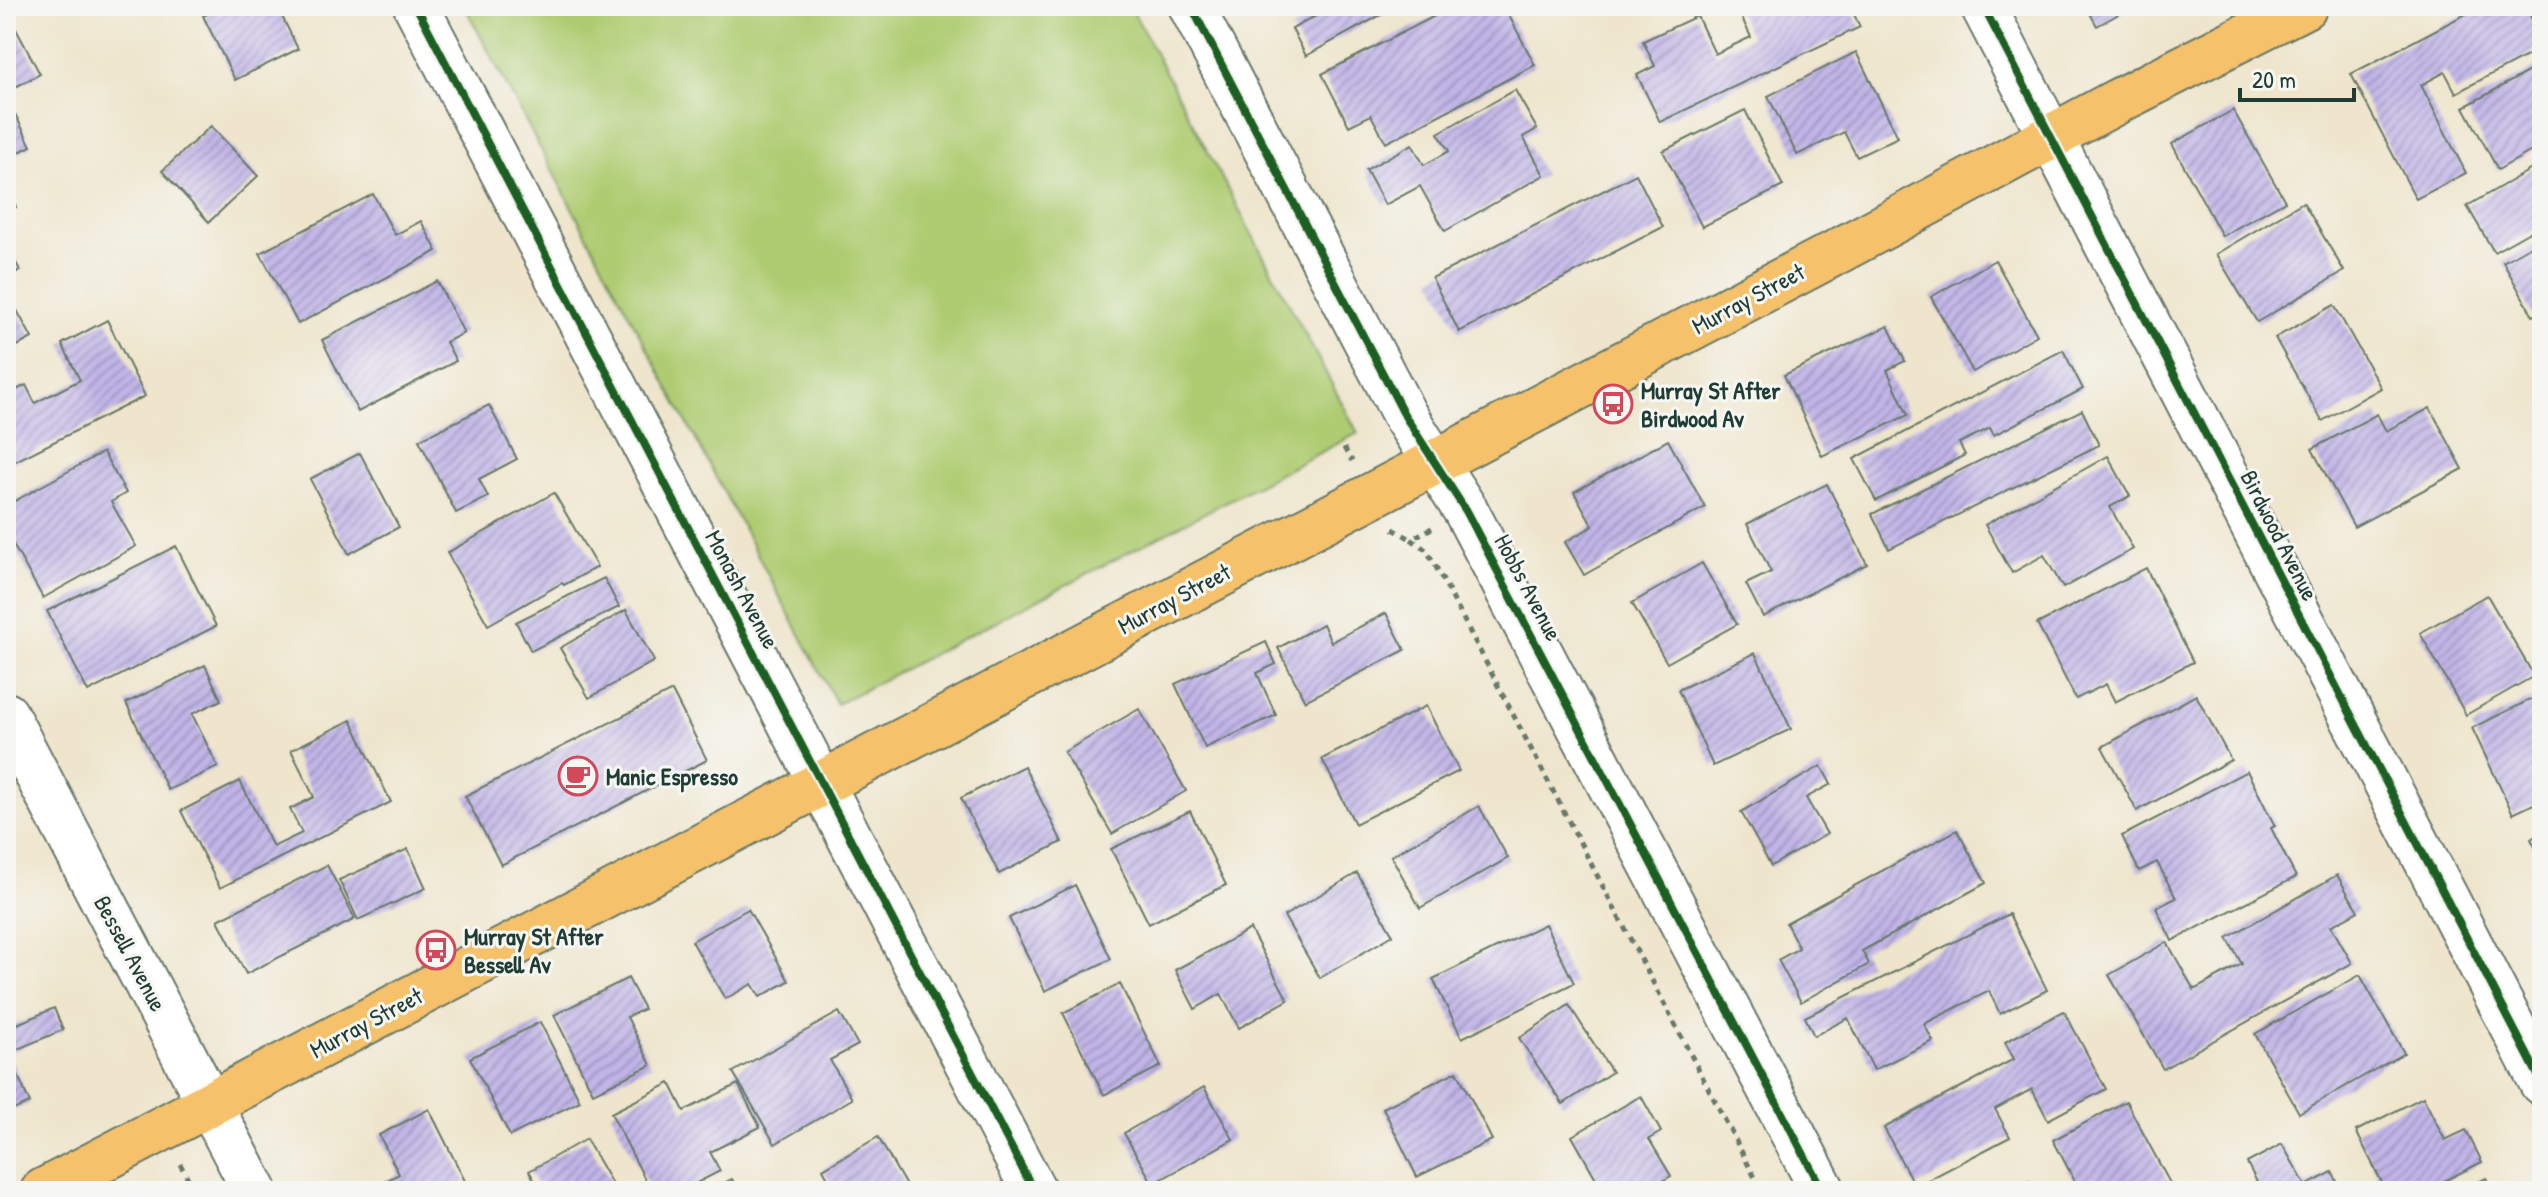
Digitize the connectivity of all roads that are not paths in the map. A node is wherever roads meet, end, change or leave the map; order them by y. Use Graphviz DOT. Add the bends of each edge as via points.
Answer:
graph roads {
  1 [pos="416,6"];
  2 [pos="1191,6"];
  3 [pos="1983,6"];
  4 [pos="2305,6"];
  5 [pos="2052,138"];
  6 [pos="1435,462"];
  7 [pos="6,715"];
  8 [pos="823,784"];
  9 [pos="2542,1083"];
  10 [pos="210,1103"];
  11 [pos="43,1191"];
  12 [pos="255,1191"];
  13 [pos="1034,1191"];
  14 [pos="1823,1191"];
  1 -- 8 [label="street, Monash Avenue"];
  2 -- 6 [label="street, Hobbs Avenue" via="1405,416"];
  3 -- 5 [label="street, Birdwood Avenue"];
  4 -- 5 [label="main road, Murray Street"];
  5 -- 6 [label="main road, Murray Street"];
  5 -- 9 [label="street, Birdwood Avenue"];
  6 -- 8 [label="main road, Murray Street"];
  6 -- 14 [label="street, Hobbs Avenue" via="1473,524"];
  7 -- 10 [label="street, Bessell Avenue"];
  8 -- 10 [label="main road, Murray Street"];
  8 -- 13 [label="street, Monash Avenue"];
  10 -- 11 [label="main road, Murray Street"];
  10 -- 12 [label="street, Bessell Avenue"];
}
